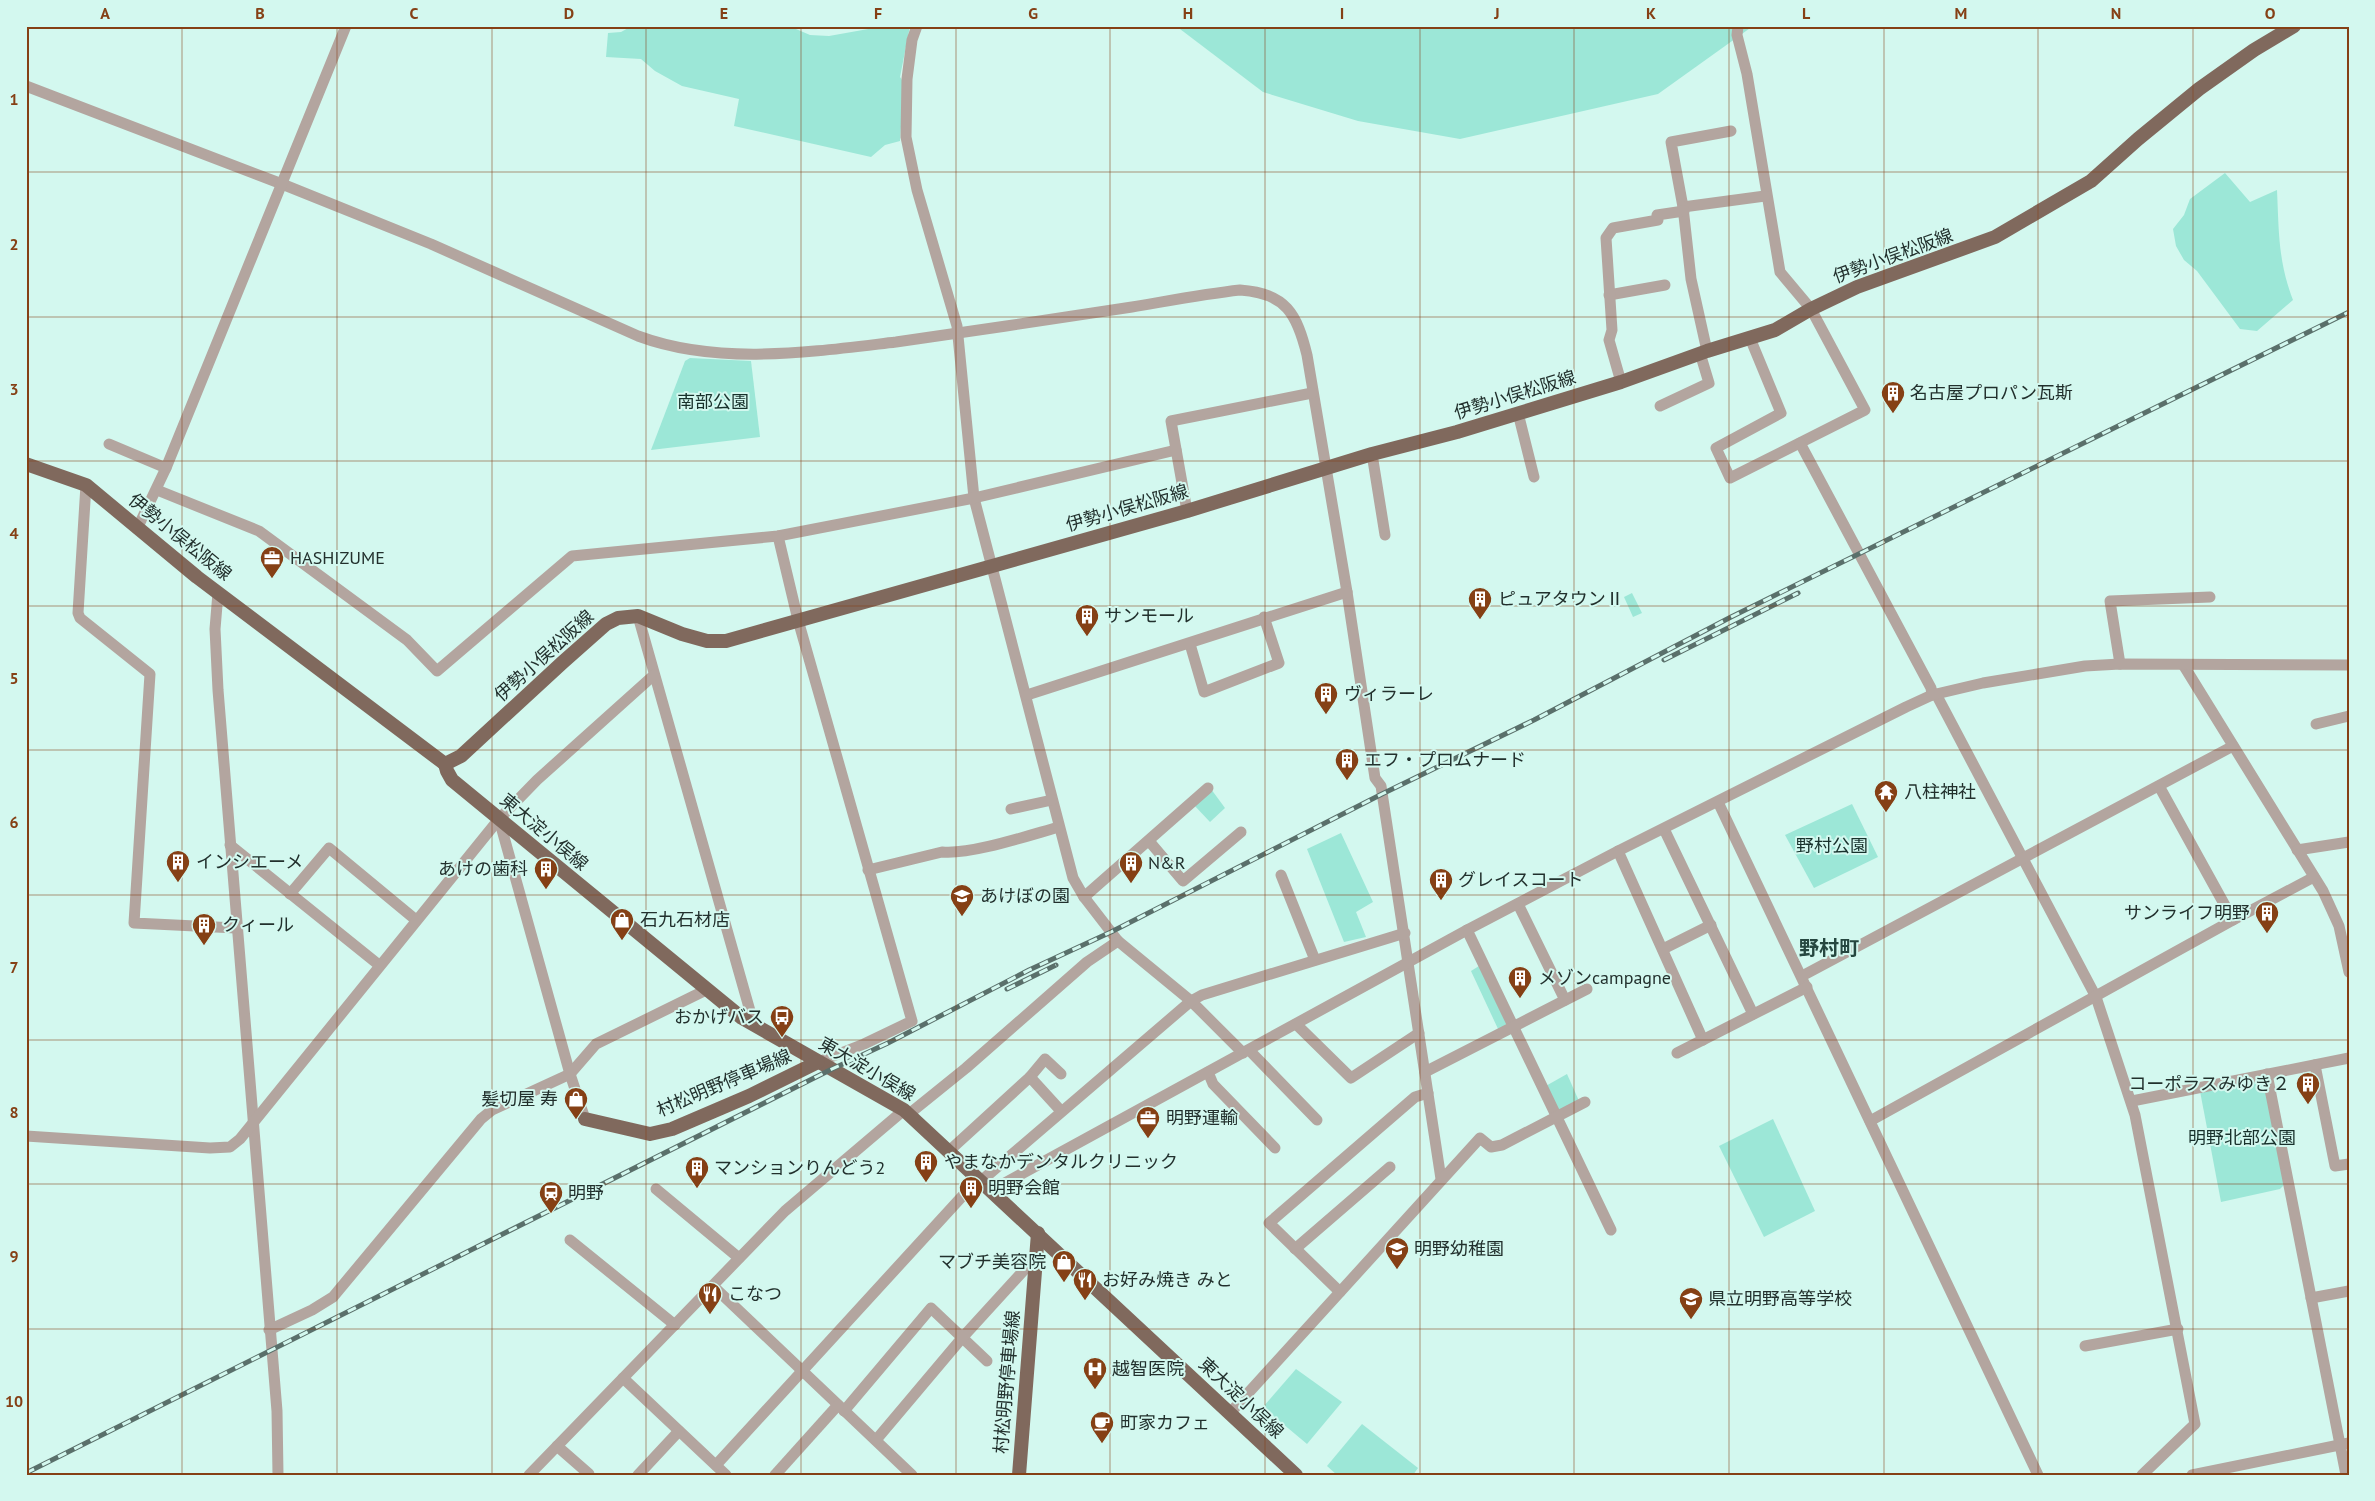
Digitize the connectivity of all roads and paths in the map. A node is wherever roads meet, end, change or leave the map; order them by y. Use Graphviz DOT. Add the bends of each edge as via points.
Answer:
graph roads {
  1 [pos="346,26"];
  2 [pos="917,26"];
  3 [pos="1738,26"];
  4 [pos="2294,26"];
  5 [pos="26,86"];
  6 [pos="1731,131"];
  7 [pos="282,184"];
  8 [pos="1766,196"];
  9 [pos="1684,209"];
  10 [pos="1665,286"];
  11 [pos="1609,295"];
  12 [pos="1811,309"];
  13 [pos="958,334"];
  14 [pos="1750,338"];
  15 [pos="1704,352"];
  16 [pos="1621,382"];
  17 [pos="1312,393"];
  18 [pos="1660,406"];
  19 [pos="1518,413"];
  20 [pos="109,444"];
  21 [pos="1800,444"];
  22 [pos="1176,450"];
  23 [pos="1372,454"];
  24 [pos="26,464"];
  25 [pos="166,468"];
  26 [pos="1326,469"];
  27 [pos="1534,477"];
  28 [pos="86,485"];
  29 [pos="157,490"];
  30 [pos="974,498"];
  31 [pos="1187,511"];
  32 [pos="137,529"];
  33 [pos="1385,535"];
  34 [pos="778,536"];
  35 [pos="993,565"];
  36 [pos="1347,592"];
  37 [pos="218,593"];
  38 [pos="2210,597"];
  39 [pos="638,616"];
  40 [pos="1264,617"];
  41 [pos="798,620"];
  42 [pos="1190,644"];
  43 [pos="2120,664"];
  44 [pos="2349,665"];
  45 [pos="2184,666"];
  46 [pos="654,675"];
  47 [pos="1027,695"];
  48 [pos="1934,695"];
  49 [pos="2349,716"];
  50 [pos="2316,724"];
  51 [pos="2233,746"];
  52 [pos="445,764"];
  53 [pos="2159,786"];
  54 [pos="1208,788"];
  55 [pos="1052,800"];
  56 [pos="1718,802"];
  57 [pos="1011,810"];
  58 [pos="499,819"];
  59 [pos="1059,827"];
  60 [pos="1664,829"];
  61 [pos="1242,832"];
  62 [pos="1148,841"];
  63 [pos="2349,842"];
  64 [pos="230,846"];
  65 [pos="2297,850"];
  66 [pos="1618,851"];
  67 [pos="2022,858"];
  68 [pos="868,870"];
  69 [pos="1281,876"];
  70 [pos="2314,878"];
  71 [pos="290,894"];
  72 [pos="1084,897"];
  73 [pos="1518,904"];
  74 [pos="416,920"];
  75 [pos="2233,920"];
  76 [pos="1711,925"];
  77 [pos="236,928"];
  78 [pos="1467,930"];
  79 [pos="1405,933"];
  80 [pos="1118,941"];
  81 [pos="1663,949"];
  82 [pos="1315,960"];
  83 [pos="1408,963"];
  84 [pos="379,965"];
  85 [pos="2349,972"];
  86 [pos="1802,976"];
  87 [pos="1807,987"];
  88 [pos="1587,989"];
  89 [pos="706,990"];
  90 [pos="2096,997"];
  91 [pos="1564,1000"];
  92 [pos="1191,1001"];
  93 [pos="1753,1014"];
  94 [pos="1296,1024"];
  95 [pos="754,1025"];
  96 [pos="1513,1027"];
  97 [pos="1419,1033"];
  98 [pos="1703,1040"];
  99 [pos="1246,1052"];
  100 [pos="1677,1054"];
  101 [pos="2349,1058"];
  102 [pos="818,1062"];
  103 [pos="2315,1065"];
  104 [pos="1208,1072"];
  105 [pos="1425,1072"];
  106 [pos="570,1074"];
  107 [pos="1061,1074"];
  108 [pos="2267,1074"];
  109 [pos="1030,1077"];
  110 [pos="1428,1093"];
  111 [pos="2132,1101"];
  112 [pos="1585,1102"];
  113 [pos="1061,1111"];
  114 [pos="907,1112"];
  115 [pos="1555,1118"];
  116 [pos="585,1119"];
  117 [pos="1316,1120"];
  118 [pos="253,1121"];
  119 [pos="1870,1121"];
  120 [pos="26,1136"];
  121 [pos="1275,1148"];
  122 [pos="949,1151"];
  123 [pos="2349,1164"];
  124 [pos="1390,1167"];
  125 [pos="1441,1179"];
  126 [pos="984,1183"];
  127 [pos="656,1189"];
  128 [pos="1611,1230"];
  129 [pos="1038,1233"];
  130 [pos="570,1240"];
  131 [pos="1295,1249"];
  132 [pos="1036,1257"];
  133 [pos="739,1258"];
  134 [pos="712,1286"];
  135 [pos="2349,1291"];
  136 [pos="1340,1292"];
  137 [pos="2312,1298"];
  138 [pos="675,1325"];
  139 [pos="269,1330"];
  140 [pos="2178,1330"];
  141 [pos="962,1338"];
  142 [pos="2085,1346"];
  143 [pos="987,1362"];
  144 [pos="803,1372"];
  145 [pos="623,1378"];
  146 [pos="841,1408"];
  147 [pos="1230,1413"];
  148 [pos="679,1430"];
  149 [pos="876,1440"];
  150 [pos="2344,1444"];
  151 [pos="557,1446"];
  152 [pos="716,1465"];
  153 [pos="589,1474"];
  154 [pos="909,1474"];
  155 [pos="278,1475"];
  156 [pos="529,1475"];
  157 [pos="638,1475"];
  158 [pos="726,1475"];
  159 [pos="775,1475"];
  160 [pos="1019,1475"];
  161 [pos="1296,1475"];
  162 [pos="2038,1475"];
  163 [pos="2142,1475"];
  164 [pos="2192,1475"];
  165 [pos="2346,1475"];
  1 -- 7 [label="street"];
  2 -- 13 [label="street" via="907,79 906,137 917,190"];
  3 -- 8 [label="street"];
  4 -- 12 [label="main road, 伊勢小俣松阪線" via="2199,89 2091,181 1995,237 1857,287"];
  5 -- 7 [label="street"];
  6 -- 9 [label="street" via="1671,142"];
  7 -- 13 [label="street" via="494,270 638,336 680,349 733,354 793,352"];
  7 -- 25 [label="street"];
  8 -- 9 [label="street"];
  8 -- 12 [label="street" via="1780,272"];
  9 -- 11 [label="street" via="1658,215 1658,220 1613,228 1606,238"];
  9 -- 15 [label="street" via="1691,279"];
  10 -- 11 [label="street"];
  11 -- 16 [label="street" via="1612,330 1609,340"];
  12 -- 14 [label="main road, 伊勢小俣松阪線" via="1775,330"];
  12 -- 21 [label="street" via="1865,410"];
  13 -- 17 [label="street" via="1225,292 1251,291 1280,301 1292,314 1302,334"];
  13 -- 30 [label="street"];
  14 -- 15 [label="main road, 伊勢小俣松阪線"];
  14 -- 21 [label="street" via="1781,413 1716,448 1719,456 1730,478"];
  15 -- 16 [label="main road, 伊勢小俣松阪線"];
  15 -- 18 [label="street" via="1709,383"];
  16 -- 19 [label="main road, 伊勢小俣松阪線"];
  17 -- 22 [label="street" via="1171,421"];
  17 -- 26 [label="street"];
  19 -- 23 [label="main road, 伊勢小俣松阪線"];
  19 -- 27 [label="street"];
  20 -- 25 [label="street"];
  21 -- 48 [label="street"];
  22 -- 30 [label="street"];
  22 -- 31 [label="street"];
  23 -- 26 [label="main road, 伊勢小俣松阪線"];
  23 -- 33 [label="street"];
  24 -- 28 [label="main road, 伊勢小俣松阪線"];
  25 -- 29 [label="street"];
  26 -- 31 [label="main road, 伊勢小俣松阪線"];
  26 -- 36 [label="street"];
  28 -- 32 [label="main road, 伊勢小俣松阪線"];
  28 -- 77 [label="street" via="78,613 80,618 150,674 134,923"];
  29 -- 32 [label="street"];
  29 -- 34 [label="street" via="260,531 407,640 437,671 572,556"];
  30 -- 34 [label="street"];
  30 -- 35 [label="street"];
  31 -- 35 [label="main road, 伊勢小俣松阪線"];
  32 -- 37 [label="main road, 伊勢小俣松阪線"];
  34 -- 41 [label="street"];
  35 -- 41 [label="main road, 伊勢小俣松阪線"];
  35 -- 47 [label="street"];
  36 -- 40 [label="street"];
  36 -- 79 [label="street" via="1374,778 1381,786"];
  37 -- 52 [label="main road, 伊勢小俣松阪線"];
  37 -- 64 [label="street" via="215,629"];
  38 -- 43 [label="street" via="2110,601"];
  39 -- 41 [label="main road, 伊勢小俣松阪線" via="707,641 726,640"];
  39 -- 46 [label="street"];
  39 -- 52 [label="main road, 伊勢小俣松阪線" via="626,616 606,624 475,744"];
  40 -- 42 [label="street"];
  40 -- 42 [label="street" via="1279,663 1204,692"];
  41 -- 68 [label="street"];
  42 -- 47 [label="street"];
  43 -- 45 [label="street"];
  43 -- 48 [label="street" via="2059,670"];
  44 -- 45 [label="street"];
  45 -- 51 [label="street"];
  46 -- 58 [label="street" via="537,780"];
  46 -- 95 [label="street"];
  47 -- 55 [label="street"];
  48 -- 56 [label="street"];
  48 -- 67 [label="street"];
  49 -- 50 [label="street"];
  51 -- 53 [label="street"];
  51 -- 65 [label="street"];
  52 -- 58 [label="main road, 東大淀小俣線" via="452,780"];
  53 -- 67 [label="street"];
  53 -- 75 [label="street"];
  54 -- 62 [label="street"];
  55 -- 57 [label="street"];
  55 -- 59 [label="street"];
  56 -- 60 [label="street"];
  56 -- 86 [label="street"];
  58 -- 74 [label="street"];
  58 -- 89 [label="main road, 東大淀小俣線"];
  58 -- 106 [label="street"];
  59 -- 68 [label="street" via="992,845 942,852"];
  59 -- 72 [label="street" via="1076,884"];
  60 -- 66 [label="street"];
  60 -- 76 [label="street"];
  61 -- 62 [label="street" via="1183,881"];
  62 -- 72 [label="street"];
  63 -- 65 [label="street"];
  64 -- 71 [label="street"];
  64 -- 77 [label="street"];
  65 -- 70 [label="street"];
  66 -- 73 [label="street"];
  66 -- 81 [label="street"];
  67 -- 86 [label="street"];
  67 -- 90 [label="street"];
  68 -- 102 [label="street" via="912,1021"];
  69 -- 82 [label="street"];
  70 -- 75 [label="street"];
  70 -- 85 [label="street" via="2339,926"];
  71 -- 74 [label="street" via="330,848"];
  71 -- 84 [label="street"];
  72 -- 80 [label="street"];
  73 -- 78 [label="street"];
  73 -- 91 [label="street"];
  74 -- 84 [label="street"];
  75 -- 90 [label="street"];
  76 -- 81 [label="street"];
  76 -- 93 [label="street"];
  77 -- 118 [label="street"];
  78 -- 83 [label="street"];
  78 -- 96 [label="street"];
  79 -- 82 [label="street"];
  79 -- 83 [label="street"];
  80 -- 92 [label="street"];
  80 -- 114 [label="street" via="1087,962 966,1068"];
  81 -- 98 [label="street"];
  82 -- 92 [label="street"];
  83 -- 94 [label="street"];
  83 -- 97 [label="street"];
  84 -- 118 [label="street"];
  86 -- 87 [label="street"];
  87 -- 93 [label="street"];
  87 -- 119 [label="street"];
  88 -- 91 [label="street"];
  89 -- 95 [label="main road, 東大淀小俣線"];
  89 -- 106 [label="street" via="596,1044"];
  90 -- 111 [label="street"];
  90 -- 119 [label="street"];
  91 -- 96 [label="street"];
  92 -- 99 [label="street"];
  92 -- 113 [label="street"];
  93 -- 98 [label="street"];
  94 -- 97 [label="street" via="1351,1078"];
  94 -- 99 [label="street"];
  95 -- 102 [label="main road, 東大淀小俣線"];
  96 -- 105 [label="street"];
  96 -- 115 [label="street"];
  97 -- 105 [label="street"];
  98 -- 100 [label="street"];
  99 -- 104 [label="street"];
  99 -- 117 [label="street"];
  101 -- 103 [label="street"];
  102 -- 114 [label="main road, 東大淀小俣線"];
  102 -- 116 [label="main road, 村松明野停車場線" via="672,1129 650,1134"];
  103 -- 108 [label="street"];
  103 -- 123 [label="street" via="2335,1166"];
  104 -- 121 [label="street" via="1213,1084"];
  104 -- 126 [label="street"];
  105 -- 110 [label="street"];
  106 -- 116 [label="street"];
  106 -- 139 [label="street" via="492,1110 481,1119 332,1297"];
  107 -- 109 [label="street" via="1044,1059"];
  108 -- 111 [label="street"];
  108 -- 137 [label="street"];
  109 -- 113 [label="street"];
  109 -- 122 [label="street"];
  110 -- 125 [label="street"];
  110 -- 131 [label="street" via="1415,1097 1268,1223"];
  111 -- 140 [label="street"];
  112 -- 115 [label="street"];
  113 -- 126 [label="street"];
  114 -- 122 [label="main road, 東大淀小俣線"];
  114 -- 133 [label="street" via="785,1211"];
  115 -- 125 [label="street" via="1502,1145 1491,1146 1480,1138"];
  115 -- 128 [label="street"];
  118 -- 120 [label="street" via="230,1147"];
  118 -- 139 [label="street"];
  119 -- 162 [label="street"];
  122 -- 126 [label="main road, 東大淀小俣線"];
  124 -- 131 [label="street"];
  125 -- 136 [label="street"];
  126 -- 129 [label="main road, 東大淀小俣線"];
  126 -- 144 [label="street"];
  127 -- 133 [label="street"];
  129 -- 132 [label="main road, 村松明野停車場線"];
  129 -- 147 [label="main road, 東大淀小俣線"];
  130 -- 138 [label="street"];
  131 -- 136 [label="street"];
  132 -- 141 [label="street"];
  132 -- 160 [label="main road, 村松明野停車場線"];
  133 -- 134 [label="street"];
  134 -- 138 [label="street"];
  134 -- 144 [label="street"];
  135 -- 137 [label="street"];
  136 -- 147 [label="street"];
  137 -- 150 [label="street"];
  138 -- 145 [label="street"];
  139 -- 155 [label="street" via="277,1412"];
  140 -- 142 [label="street"];
  140 -- 163 [label="street" via="2195,1424"];
  141 -- 143 [label="street"];
  141 -- 146 [label="street" via="931,1308"];
  141 -- 149 [label="street"];
  144 -- 146 [label="street"];
  144 -- 152 [label="street"];
  145 -- 148 [label="street"];
  145 -- 151 [label="street"];
  146 -- 149 [label="street"];
  146 -- 159 [label="street"];
  147 -- 161 [label="main road, 東大淀小俣線"];
  148 -- 152 [label="street"];
  148 -- 157 [label="street"];
  149 -- 154 [label="street"];
  150 -- 164 [label="street"];
  150 -- 165 [label="street"];
  151 -- 153 [label="street"];
  151 -- 156 [label="street"];
  152 -- 158 [label="street"];
}
